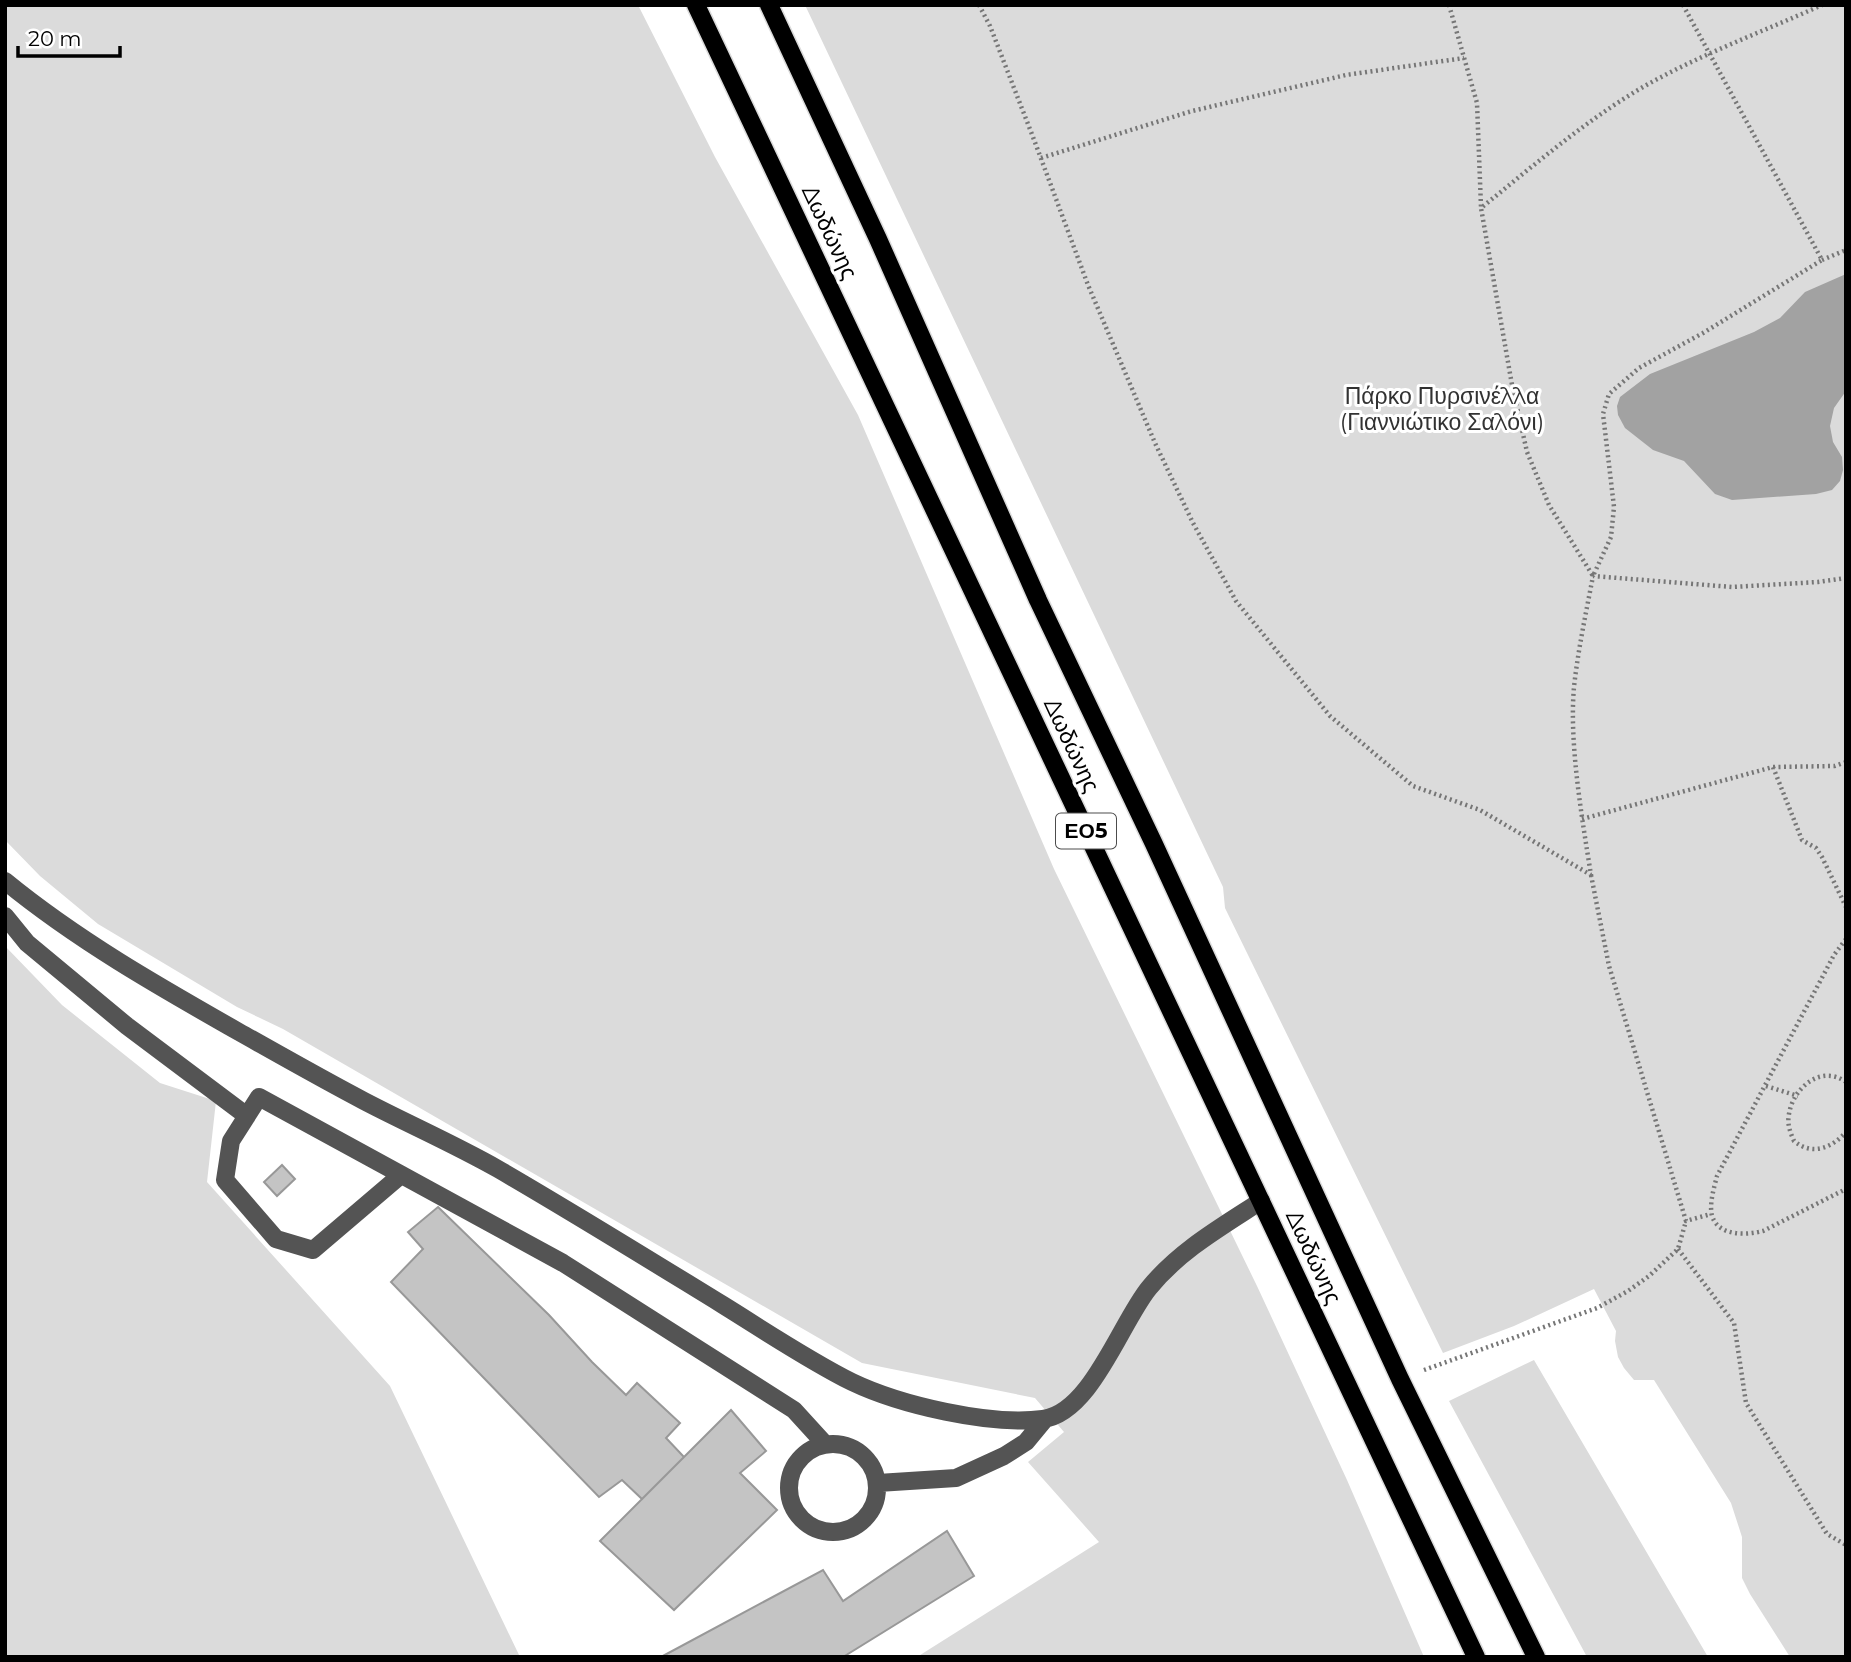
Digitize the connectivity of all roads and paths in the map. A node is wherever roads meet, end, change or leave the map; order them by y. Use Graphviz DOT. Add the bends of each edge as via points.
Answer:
graph roads {
  1 [pos="696,5"];
  2 [pos="769,5"];
  3 [pos="979,5"];
  4 [pos="1449,5"];
  5 [pos="1683,5"];
  6 [pos="1822,5"];
  7 [pos="1711,54"];
  8 [pos="1464,58"];
  9 [pos="1041,158"];
  10 [pos="1481,208"];
  11 [pos="1846,250"];
  12 [pos="1822,260"];
  13 [pos="1593,576"];
  14 [pos="1846,578"];
  15 [pos="1846,762"];
  16 [pos="1773,767"];
  17 [pos="1582,819"];
  18 [pos="1591,875"];
  19 [pos="5,881"];
  20 [pos="1846,906"];
  21 [pos="5,916"];
  22 [pos="1846,939"];
  23 [pos="1846,1082"];
  24 [pos="1766,1086"];
  25 [pos="1798,1096"];
  26 [pos="247,1116"];
  27 [pos="1846,1132"];
  28 [pos="401,1175"];
  29 [pos="1846,1189"];
  30 [pos="1261,1201"];
  31 [pos="1711,1214"];
  32 [pos="1686,1221"];
  33 [pos="1678,1250"];
  34 [pos="1400,1379"];
  35 [pos="1045,1419"];
  36 [pos="825,1444"];
  37 [pos="878,1483"];
  38 [pos="1846,1545"];
  39 [pos="1476,1657"];
  40 [pos="1536,1657"];
  1 -- 30 [label="main road, Δωδώνης / ΕΟ5"];
  2 -- 34 [label="main road, Δωδώνης / ΕΟ5" via="1038,600"];
  3 -- 9 [label="path"];
  4 -- 8 [label="path"];
  5 -- 7 [label="path"];
  6 -- 7 [label="path"];
  7 -- 10 [label="path" via="1608,110"];
  7 -- 12 [label="path"];
  8 -- 9 [label="path" via="1346,75 1192,111"];
  8 -- 10 [label="path" via="1477,103"];
  9 -- 18 [label="path" via="1088,285 1155,443 1236,601 1330,716 1413,786 1480,810"];
  10 -- 13 [label="path" via="1527,452 1549,505"];
  11 -- 12 [label="path"];
  12 -- 13 [label="path" via="1639,368 1609,394 1603,414 1614,507 1611,537"];
  13 -- 14 [label="path" via="1732,587"];
  13 -- 17 [label="path" via="1574,689"];
  15 -- 16 [label="path"];
  16 -- 17 [label="path"];
  16 -- 20 [label="path" via="1801,840 1816,848"];
  17 -- 18 [label="path"];
  18 -- 32 [label="path" via="1609,967"];
  19 -- 35 [label="street" via="74,934 176,996 364,1101 495,1167 854,1382 959,1414"];
  21 -- 26 [label="street" via="27,943 127,1026"];
  22 -- 24 [label="path"];
  23 -- 25 [label="path" via="1820,1075"];
  24 -- 25 [label="path"];
  24 -- 31 [label="path" via="1717,1176"];
  25 -- 27 [label="path" via="1788,1123 1801,1147 1815,1150"];
  26 -- 28 [label="street" via="259,1097"];
  26 -- 28 [label="street" via="231,1141 225,1180 276,1239 313,1250"];
  28 -- 36 [label="street" via="563,1263 794,1410"];
  29 -- 31 [label="path" via="1751,1234 1726,1230"];
  30 -- 35 [label="street" via="1164,1270 1145,1292 1086,1390 1063,1411"];
  30 -- 39 [label="main road, Δωδώνης / ΕΟ5"];
  31 -- 32 [label="path"];
  32 -- 33 [label="path"];
  33 -- 34 [label="path" via="1649,1276 1597,1308"];
  33 -- 38 [label="path" via="1734,1323 1746,1403 1827,1534"];
  34 -- 40 [label="main road, Δωδώνης / ΕΟ5"];
  35 -- 37 [label="street" via="1026,1442 956,1478"];
  36 -- 37 [label="street" via="846,1446 864,1456"];
  36 -- 37 [label="street" via="800,1457 789,1483 795,1511 805,1522 818,1530 848,1530 871,1512"];
}
